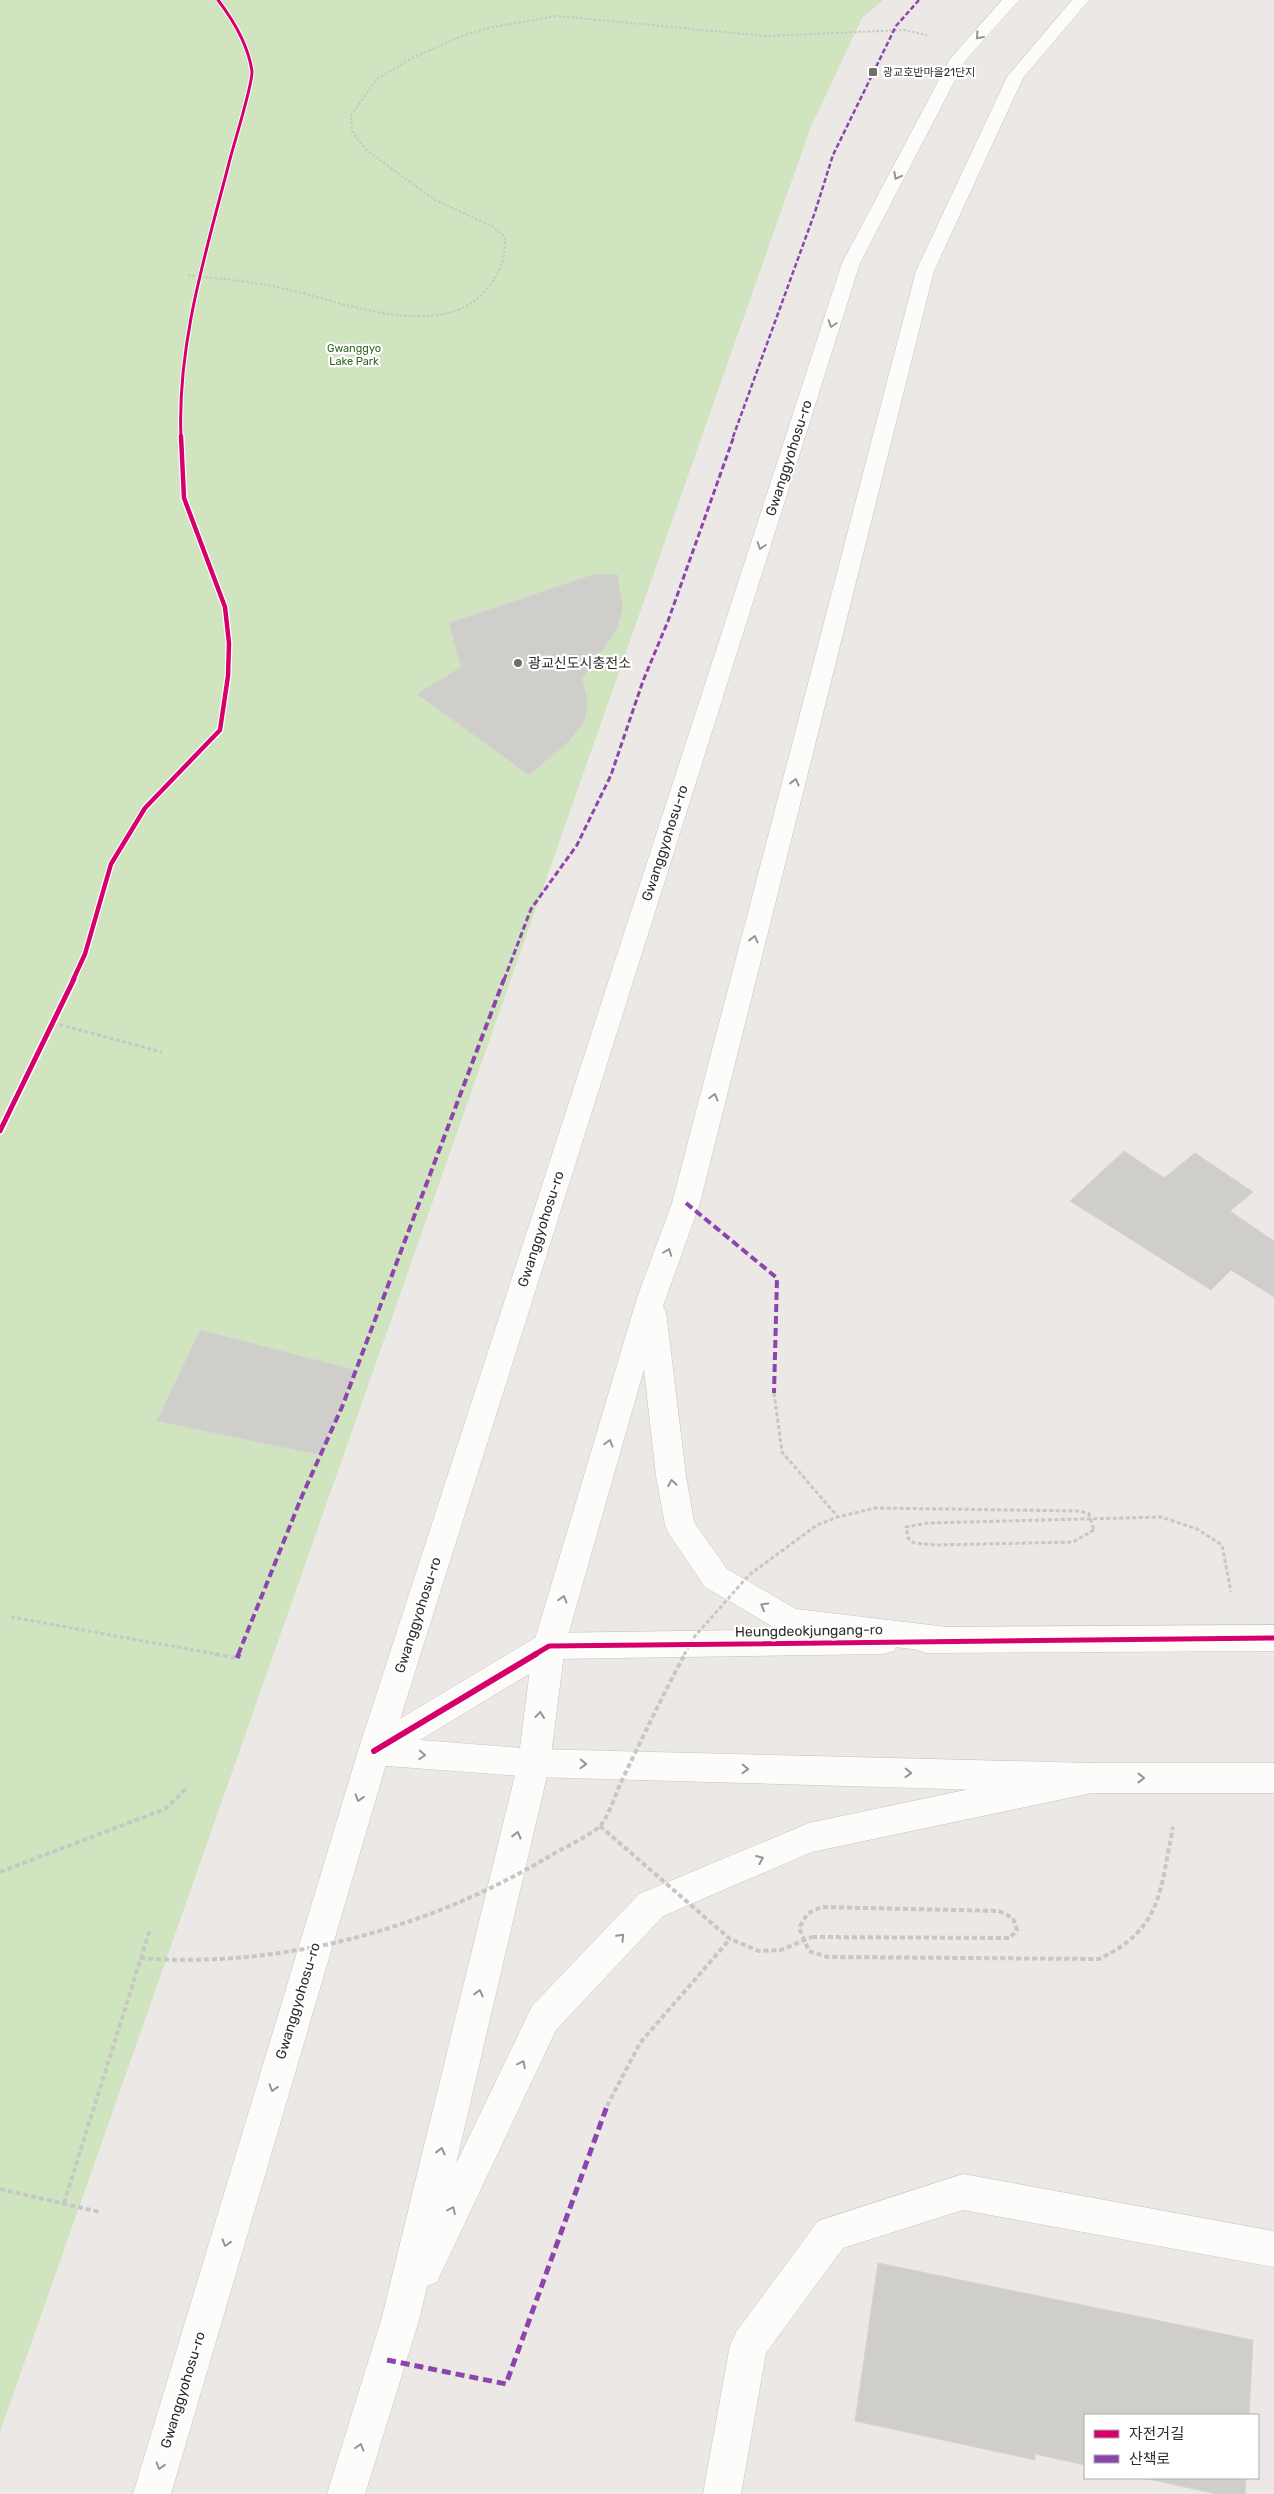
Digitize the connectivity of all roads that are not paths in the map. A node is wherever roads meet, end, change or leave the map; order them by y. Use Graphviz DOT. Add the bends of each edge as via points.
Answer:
graph roads {
  1 [pos="1011,0"];
  2 [pos="1081,0"];
  3 [pos="651,1298"];
  4 [pos="1274,1638"];
  5 [pos="947,1640"];
  6 [pos="550,1646"];
  7 [pos="374,1751"];
  8 [pos="534,1763"];
  9 [pos="1092,1778"];
  10 [pos="1274,1778"];
  11 [pos="1274,2250"];
  12 [pos="401,2317"];
  13 [pos="152,2494"];
  14 [pos="346,2494"];
  15 [pos="722,2494"];
  1 -- 7 [label="main road, Gwanggyohosu-ro, one-way" via="958,59 851,263"];
  3 -- 2 [label="main road, one-way" via="686,1203 925,271 1015,77"];
  5 -- 3 [label="main road, one-way" via="792,1622 716,1578 680,1525 671,1476"];
  6 -- 3 [label="main road, one-way"];
  4 -- 5 [label="main road, Heungdeokjungang-ro"];
  5 -- 6 [label="main road, Heungdeokjungang-ro"];
  6 -- 7 [label="main road, Heungdeokjungang-ro"];
  8 -- 6 [label="main road, one-way"];
  7 -- 8 [label="main road, one-way"];
  7 -- 13 [label="main road, Gwanggyohosu-ro, one-way"];
  8 -- 9 [label="main road, one-way"];
  12 -- 8 [label="main road, one-way"];
  9 -- 10 [label="main road, one-way"];
  12 -- 9 [label="main road, one-way" via="544,2018 651,1904 809,1838"];
  11 -- 15 [label="main road" via="963,2192 831,2234 749,2345"];
  14 -- 12 [label="main road, one-way"];
}
